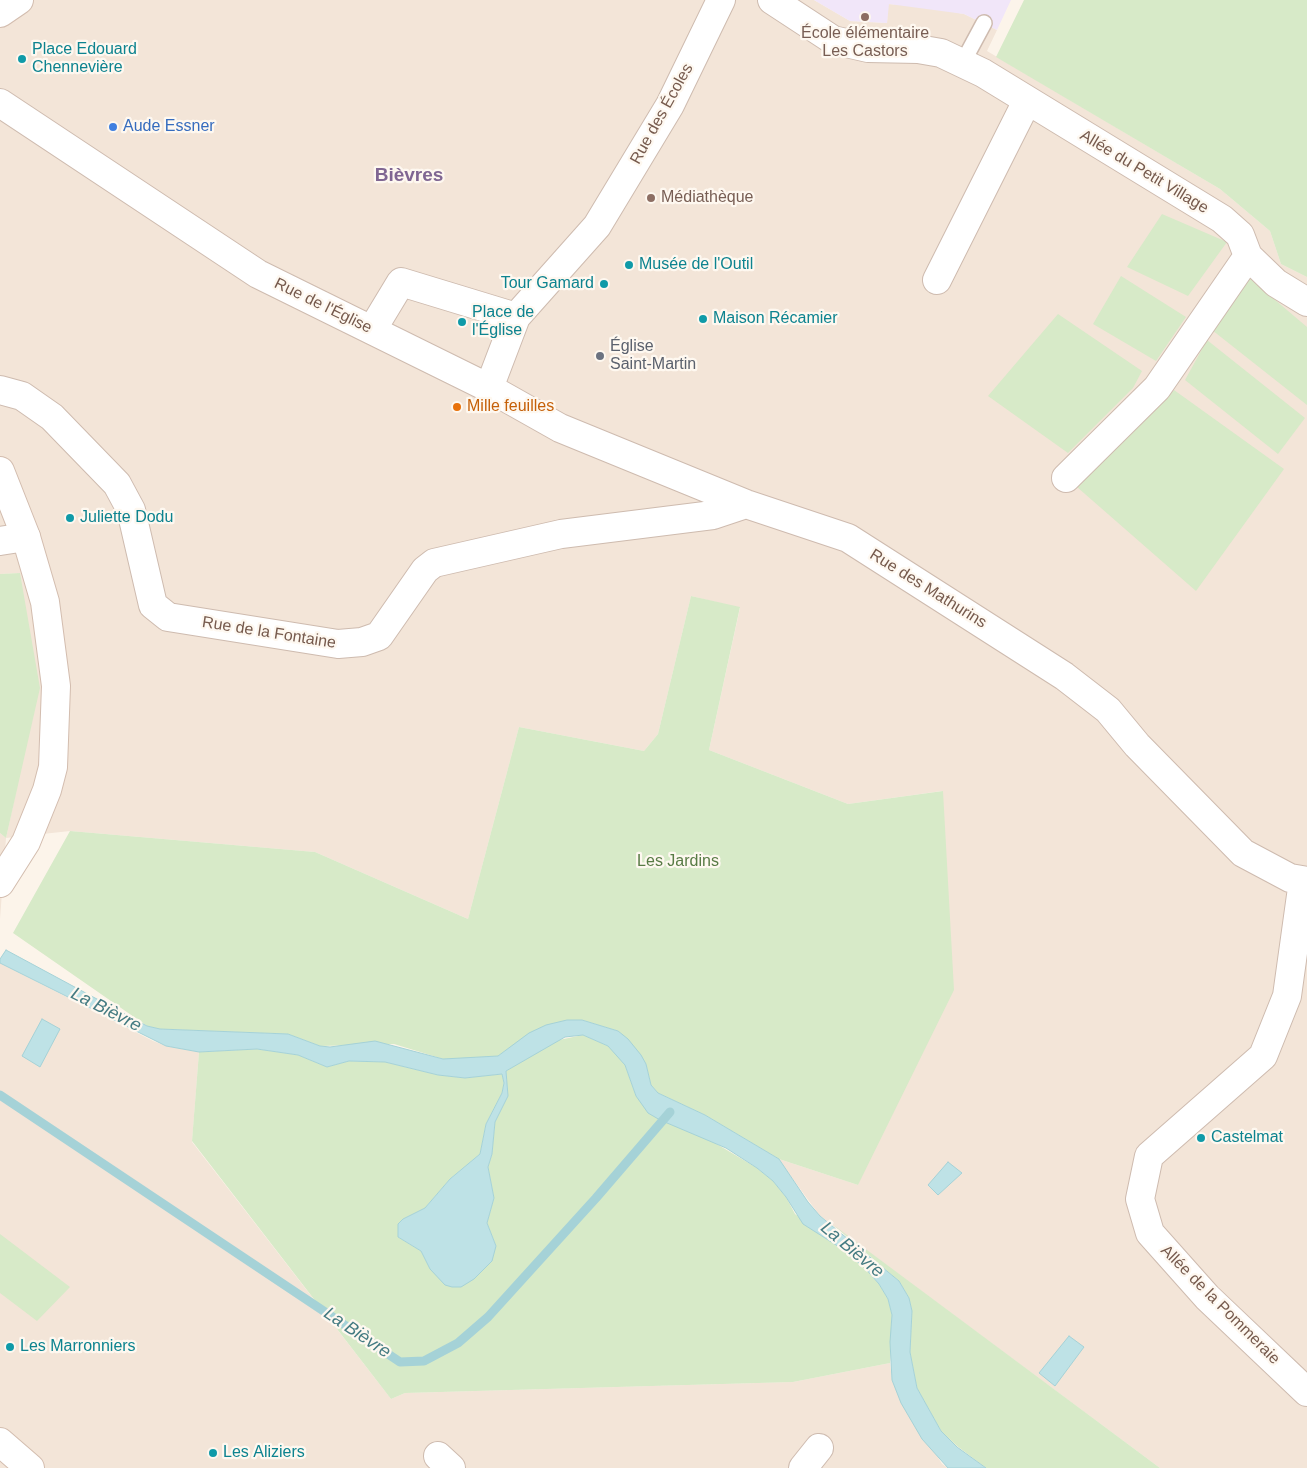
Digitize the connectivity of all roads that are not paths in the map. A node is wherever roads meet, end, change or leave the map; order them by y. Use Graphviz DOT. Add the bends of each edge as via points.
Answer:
graph roads {
  1 [pos="19,0"];
  2 [pos="721,0"];
  3 [pos="772,0"];
  4 [pos="0,13"];
  5 [pos="984,23"];
  6 [pos="963,62"];
  7 [pos="1027,101"];
  8 [pos="0,103"];
  9 [pos="1248,256"];
  10 [pos="937,280"];
  11 [pos="1307,302"];
  12 [pos="516,317"];
  13 [pos="372,330"];
  14 [pos="489,388"];
  15 [pos="0,390"];
  16 [pos="0,471"];
  17 [pos="1066,478"];
  18 [pos="746,504"];
  19 [pos="13,539"];
  20 [pos="1305,881"];
  21 [pos="0,883"];
  22 [pos="1307,1392"];
  23 [pos="0,1442"];
  24 [pos="30,1468"];
  1 -- 4 [label="street"];
  2 -- 12 [label="street, Rue des Écoles" via="670,105 597,226"];
  3 -- 6 [label="street, Allée du Petit Village" via="832,40 868,48 918,49 941,53"];
  5 -- 6 [label="lane"];
  6 -- 7 [label="street, Allée du Petit Village"];
  7 -- 9 [label="street, Allée du Petit Village" via="1222,220 1240,235"];
  7 -- 10 [label="street"];
  8 -- 13 [label="street, Rue de l'Église" via="258,274"];
  9 -- 11 [label="street" via="1276,284"];
  9 -- 17 [label="street" via="1157,388"];
  12 -- 13 [label="street" via="401,282"];
  12 -- 14 [label="street"];
  13 -- 14 [label="street, Rue de l'Église"];
  14 -- 18 [label="street, Rue des Mathurins" via="560,428"];
  15 -- 18 [label="street, Rue de la Fontaine" via="22,396 52,417 117,484 134,518 153,605 168,617 338,644 362,642 379,636 424,570 434,563 561,534 713,515"];
  16 -- 19 [label="street"];
  18 -- 20 [label="street, Rue des Mathurins" via="848,538 1064,676 1108,710 1137,745 1243,854 1290,878"];
  19 -- 21 [label="street" via="46,602 56,686 53,767 33,827"];
  20 -- 22 [label="street, Allée de la Pommeraie" via="1287,996 1263,1056 1150,1156 1140,1199 1150,1233 1208,1297"];
  23 -- 24 [label="street"];
}
